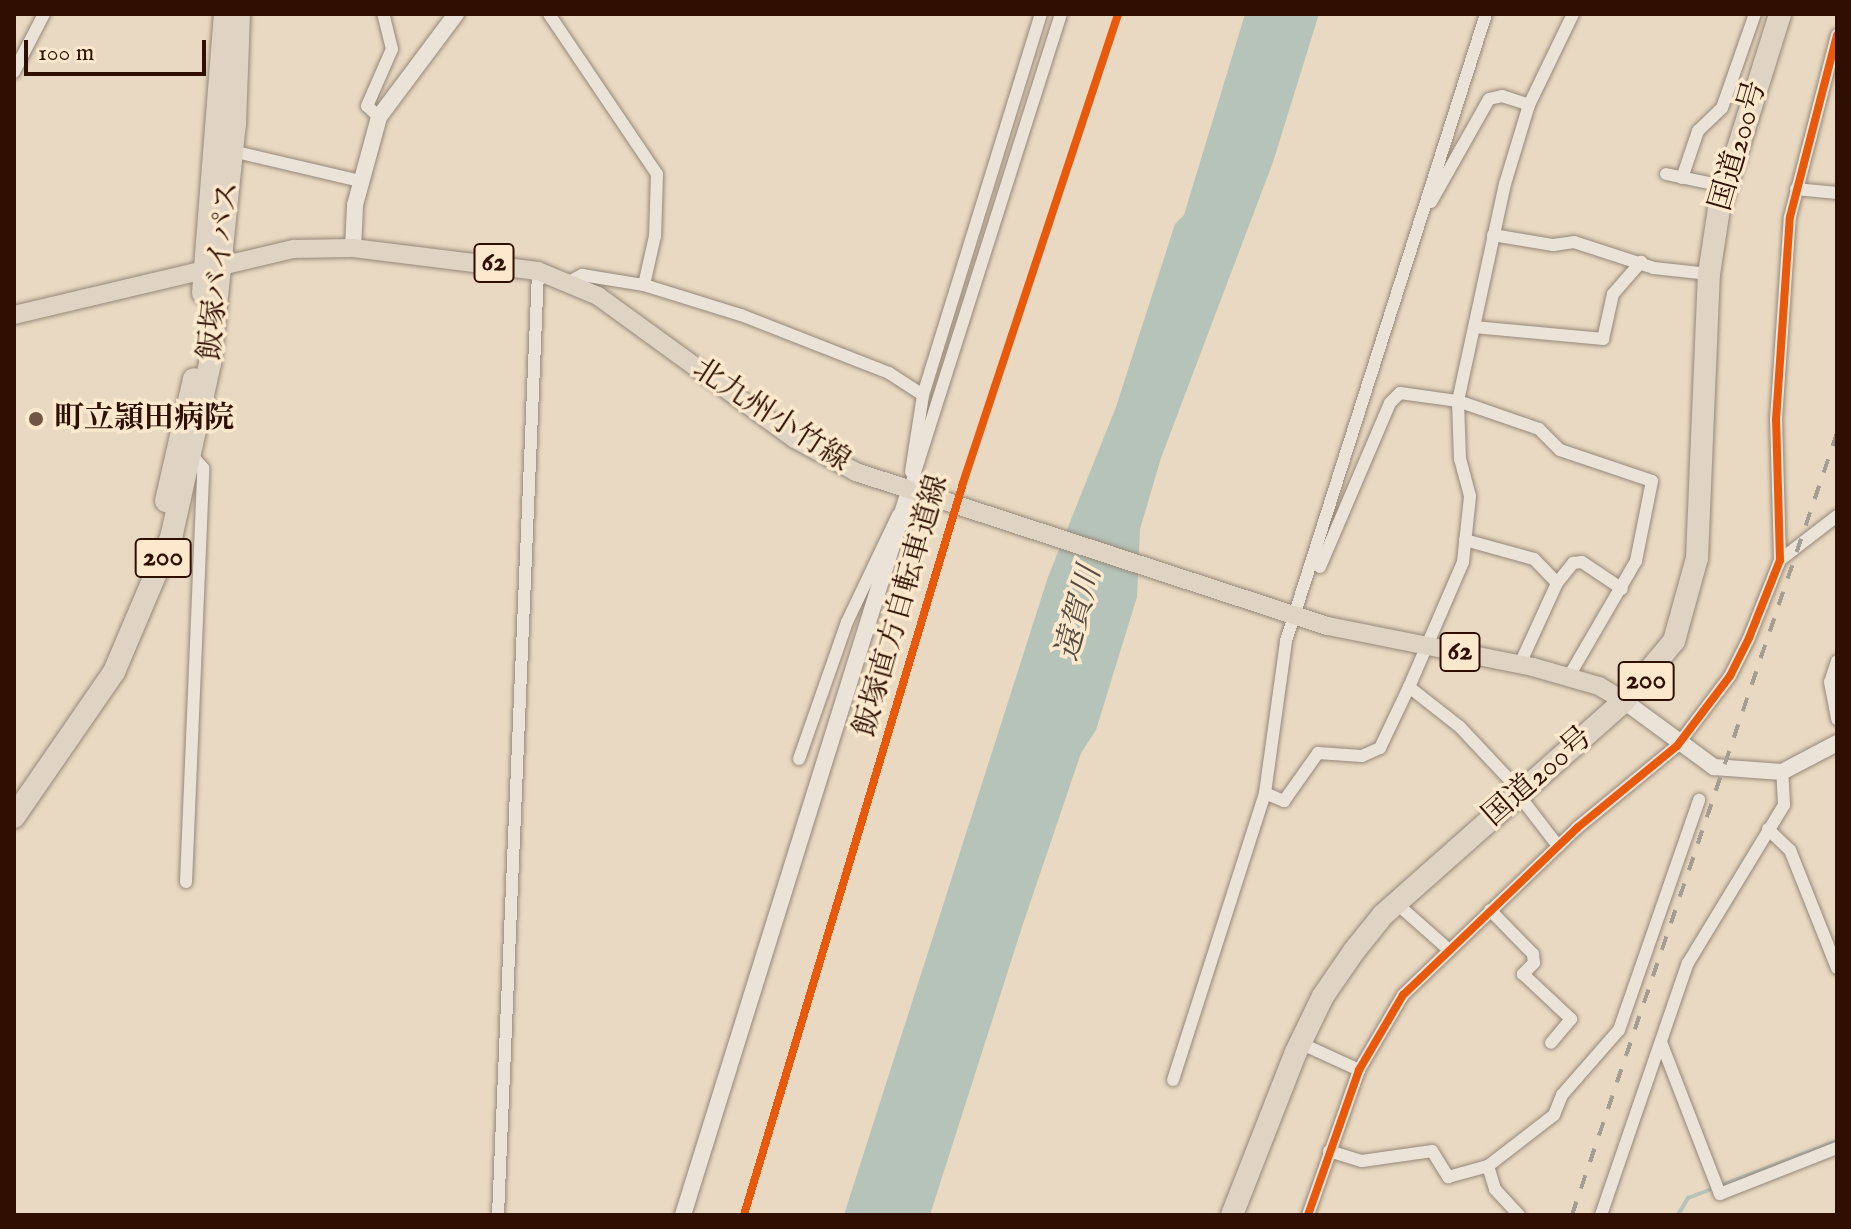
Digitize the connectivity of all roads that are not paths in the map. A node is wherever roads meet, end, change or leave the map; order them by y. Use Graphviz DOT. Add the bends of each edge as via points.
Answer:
graph roads {
  1 [pos="44,14"];
  2 [pos="225,14"];
  3 [pos="239,14"];
  4 [pos="383,14"];
  5 [pos="456,14"];
  6 [pos="549,14"];
  7 [pos="1041,14"];
  8 [pos="1061,14"];
  9 [pos="1486,14"];
  10 [pos="1573,14"];
  11 [pos="1755,14"];
  12 [pos="1780,14"];
  13 [pos="1837,35"];
  14 [pos="14,72"];
  15 [pos="1529,105"];
  16 [pos="379,117"];
  17 [pos="232,151"];
  18 [pos="1666,174"];
  19 [pos="1682,178"];
  20 [pos="360,181"];
  21 [pos="1723,186"];
  22 [pos="1796,189"];
  23 [pos="1837,193"];
  24 [pos="1424,211"];
  25 [pos="1493,235"];
  26 [pos="353,248"];
  27 [pos="1641,262"];
  28 [pos="212,266"];
  29 [pos="538,271"];
  30 [pos="1709,274"];
  31 [pos="571,281"];
  32 [pos="644,285"];
  33 [pos="14,315"];
  34 [pos="1474,327"];
  35 [pos="923,395"];
  36 [pos="1458,401"];
  37 [pos="193,457"];
  38 [pos="911,496"];
  39 [pos="1837,516"];
  40 [pos="1465,540"];
  41 [pos="1780,560"];
  42 [pos="1557,583"];
  43 [pos="1622,589"];
  44 [pos="1297,612"];
  45 [pos="1423,646"];
  46 [pos="1837,661"];
  47 [pos="1520,664"];
  48 [pos="1568,678"];
  49 [pos="1409,687"];
  50 [pos="1624,701"];
  51 [pos="1837,719"];
  52 [pos="1837,743"];
  53 [pos="1677,746"];
  54 [pos="799,759"];
  55 [pos="1782,772"];
  56 [pos="1265,793"];
  57 [pos="1520,793"];
  58 [pos="14,794"];
  59 [pos="1699,800"];
  60 [pos="14,817"];
  61 [pos="1768,829"];
  62 [pos="1558,846"];
  63 [pos="186,882"];
  64 [pos="1396,903"];
  65 [pos="1490,910"];
  66 [pos="1448,949"];
  67 [pos="1834,950"];
  68 [pos="1837,968"];
  69 [pos="1661,1042"];
  70 [pos="1300,1043"];
  71 [pos="1551,1043"];
  72 [pos="1359,1070"];
  73 [pos="1173,1080"];
  74 [pos="1837,1148"];
  75 [pos="1329,1151"];
  76 [pos="1488,1166"];
  77 [pos="498,1215"];
  78 [pos="683,1215"];
  79 [pos="1232,1215"];
  80 [pos="1308,1215"];
  81 [pos="1519,1215"];
  82 [pos="1601,1215"];
  1 -- 14 [label="street"];
  2 -- 28 [label="highway, 200"];
  3 -- 17 [label="highway, 飯塚バイパス / 200"];
  4 -- 16 [label="street" via="392,49 367,106"];
  5 -- 16 [label="street"];
  6 -- 32 [label="street" via="657,174 658,210"];
  7 -- 35 [label="street"];
  8 -- 38 [label="street"];
  9 -- 24 [label="street"];
  10 -- 15 [label="street"];
  11 -- 19 [label="street" via="1722,108 1698,131"];
  12 -- 21 [label="highway, 国道200号 / 200"];
  13 -- 22 [label="street"];
  15 -- 24 [label="street" via="1502,96 1489,99"];
  15 -- 25 [label="street"];
  16 -- 20 [label="street"];
  17 -- 20 [label="street"];
  17 -- 28 [label="highway, 飯塚バイパス / 200"];
  18 -- 19 [label="street"];
  19 -- 21 [label="street"];
  20 -- 26 [label="street"];
  21 -- 30 [label="highway, 国道200号 / 200"];
  22 -- 23 [label="street"];
  22 -- 41 [label="street" via="1777,389"];
  24 -- 44 [label="street"];
  25 -- 27 [label="street" via="1553,245 1574,242"];
  25 -- 34 [label="street"];
  26 -- 28 [label="main road, 北九州小竹線 / 62" via="294,249"];
  26 -- 29 [label="main road, 北九州小竹線 / 62"];
  27 -- 30 [label="street"];
  27 -- 34 [label="street" via="1613,294 1603,339"];
  28 -- 33 [label="main road, 北九州小竹線 / 62"];
  28 -- 37 [label="highway, 飯塚バイパス / 200"];
  28 -- 58 [label="highway, 200" via="198,362 160,528 101,665 59,737"];
  29 -- 31 [label="main road, 北九州小竹線 / 62"];
  29 -- 77 [label="street"];
  30 -- 50 [label="highway, 国道200号 / 200" via="1691,596 1674,641"];
  31 -- 32 [label="street" via="582,275"];
  31 -- 38 [label="main road, 北九州小竹線 / 62" via="795,439"];
  32 -- 35 [label="street" via="819,345"];
  34 -- 36 [label="street"];
  35 -- 38 [label="street"];
  36 -- 40 [label="street" via="1460,459 1470,496"];
  36 -- 43 [label="street" via="1539,429 1560,450 1652,481 1636,561"];
  36 -- 44 [label="street" via="1406,391 1390,403"];
  37 -- 60 [label="highway, 飯塚バイパス / 200" via="171,538 114,672"];
  37 -- 63 [label="street" via="203,468"];
  38 -- 44 [label="main road, 北九州小竹線 / 62"];
  38 -- 54 [label="street" via="847,622"];
  38 -- 78 [label="street"];
  39 -- 41 [label="street"];
  40 -- 42 [label="street" via="1534,559"];
  40 -- 45 [label="street" via="1460,571"];
  41 -- 53 [label="street" via="1730,676"];
  42 -- 43 [label="street" via="1573,563 1582,562"];
  42 -- 47 [label="street"];
  43 -- 48 [label="street"];
  44 -- 45 [label="main road, 北九州小竹線 / 62"];
  44 -- 56 [label="street" via="1277,679 1278,728"];
  45 -- 47 [label="main road, 北九州小竹線 / 62"];
  45 -- 49 [label="street"];
  46 -- 51 [label="street" via="1830,682"];
  47 -- 48 [label="main road, 北九州小竹線 / 62"];
  48 -- 50 [label="main road, 北九州小竹線 / 62"];
  49 -- 56 [label="street" via="1380,748 1362,756 1318,753 1284,801"];
  49 -- 57 [label="street" via="1460,727"];
  50 -- 53 [label="street"];
  50 -- 57 [label="highway, 国道200号 / 200"];
  52 -- 55 [label="street"];
  53 -- 55 [label="street" via="1714,767"];
  53 -- 62 [label="street"];
  55 -- 61 [label="street" via="1784,805"];
  56 -- 73 [label="street"];
  57 -- 62 [label="street"];
  57 -- 64 [label="highway, 国道200号 / 200"];
  59 -- 76 [label="street" via="1619,1030 1562,1095 1554,1115"];
  61 -- 67 [label="street" via="1790,850"];
  61 -- 69 [label="street" via="1698,941"];
  62 -- 65 [label="street"];
  64 -- 66 [label="street"];
  64 -- 70 [label="highway, 国道200号 / 200" via="1323,996"];
  65 -- 66 [label="street"];
  65 -- 71 [label="street" via="1533,954 1534,963 1523,974 1571,1019"];
  66 -- 72 [label="street" via="1403,995"];
  67 -- 68 [label="street"];
  69 -- 74 [label="street" via="1720,1194"];
  69 -- 82 [label="street"];
  70 -- 72 [label="street"];
  70 -- 79 [label="highway, 国道200号 / 200"];
  72 -- 75 [label="street"];
  75 -- 76 [label="street" via="1362,1161 1432,1151 1448,1177"];
  75 -- 80 [label="street"];
  76 -- 81 [label="street" via="1495,1189"];
}
